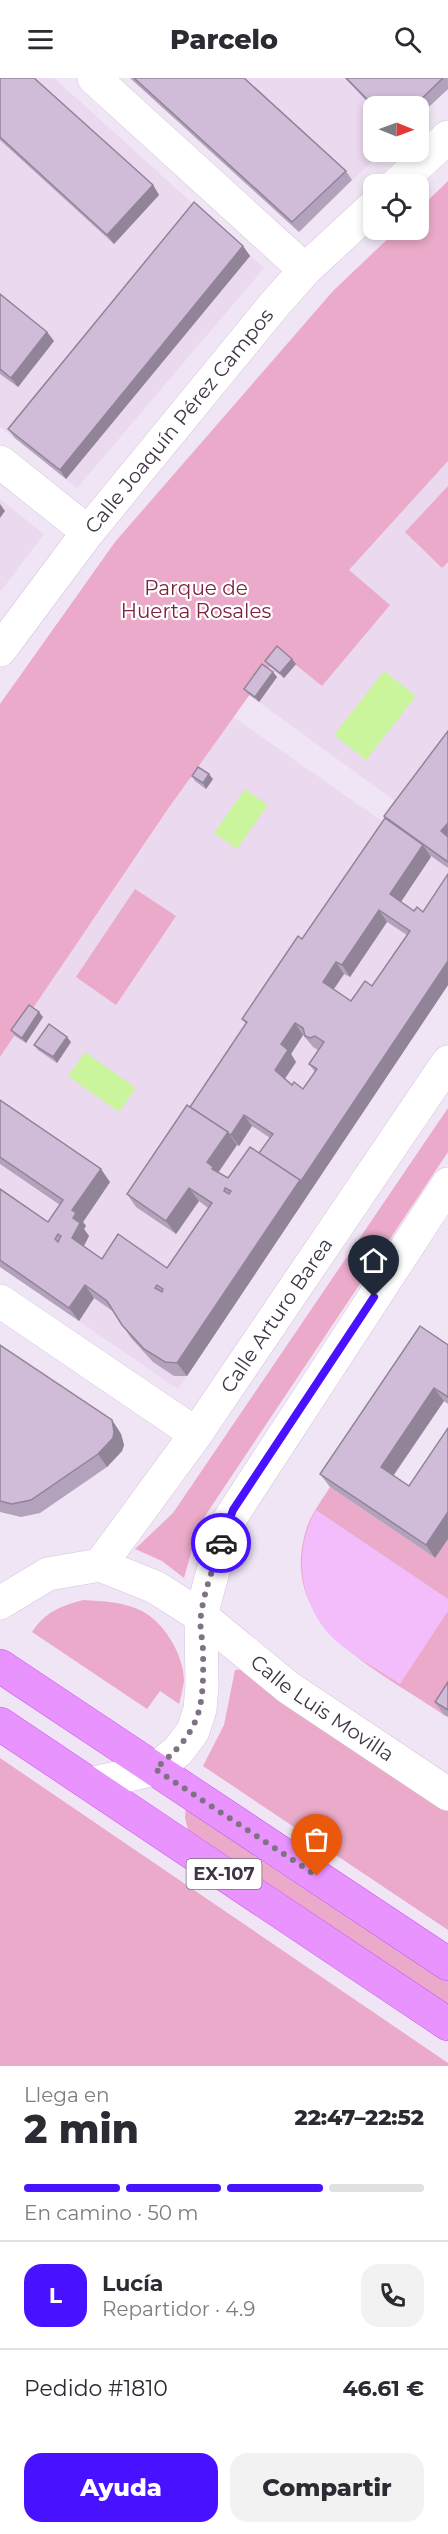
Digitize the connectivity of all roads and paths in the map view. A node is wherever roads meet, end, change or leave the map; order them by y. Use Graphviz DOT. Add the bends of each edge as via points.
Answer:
graph roads {
  1 [pos="94,78"];
  2 [pos="448,136"];
  3 [pos="408,174"];
  4 [pos="363,216"];
  5 [pos="305,270"];
  6 [pos="0,462"];
  7 [pos="88,532"];
  8 [pos="0,650"];
  9 [pos="448,1062"];
  10 [pos="448,1184"];
  11 [pos="0,1301"];
  12 [pos="196,1434"];
  13 [pos="100,1565"];
  14 [pos="0,1603"];
  15 [pos="201,1616"];
  16 [pos="0,1666"];
  17 [pos="0,1724"];
  18 [pos="155,1769"];
  19 [pos="90,1784"];
  20 [pos="448,1794"];
  21 [pos="448,1964"];
  22 [pos="448,2024"];
  1 -- 5 [label="street"];
  2 -- 3 [label="street"];
  4 -- 5 [label="street, Calle Joaquín Pérez Campos"];
  5 -- 7 [label="street, Calle Joaquín Pérez Campos"];
  6 -- 7 [label="street"];
  7 -- 8 [label="street, Calle Joaquín Pérez Campos"];
  9 -- 12 [label="street, Calle Arturo Barea"];
  10 -- 15 [label="street" via="233,1510 225,1526"];
  11 -- 12 [label="street"];
  12 -- 13 [label="street, Calle Arturo Barea"];
  13 -- 14 [label="street" via="48,1574"];
  13 -- 15 [label="street" via="155,1587"];
  15 -- 18 [label="street" via="200,1709 194,1731"];
  15 -- 20 [label="street, Calle Luis Movilla" via="289,1688"];
  16 -- 18 [label="main road, EX-107"];
  17 -- 19 [label="main road, EX-107"];
  18 -- 19 [label="street"];
  18 -- 21 [label="main road, EX-107"];
  19 -- 22 [label="main road, EX-107"];
}
